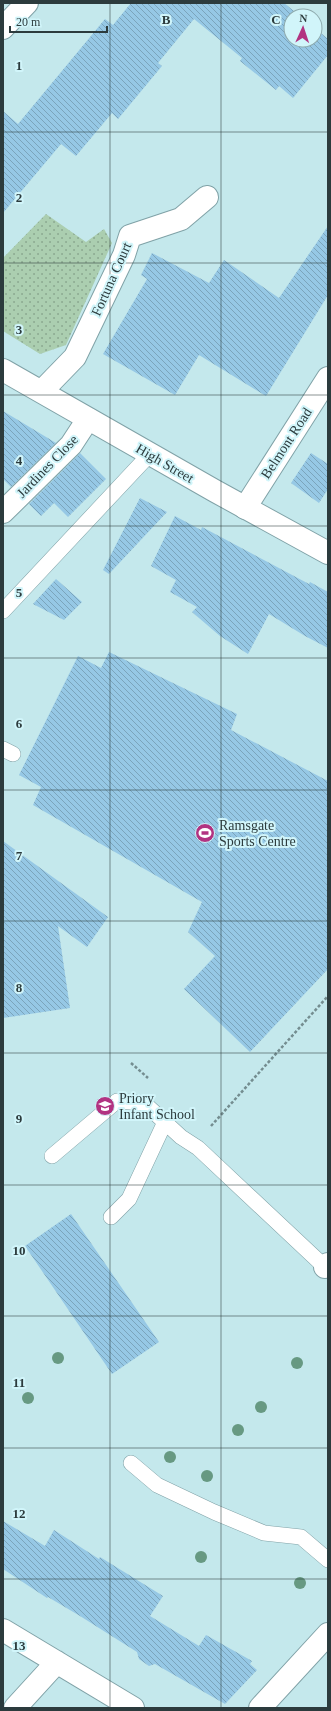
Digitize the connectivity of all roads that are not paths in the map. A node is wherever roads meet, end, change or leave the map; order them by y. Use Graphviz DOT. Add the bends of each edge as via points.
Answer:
graph roads {
  1 [pos="27,3"];
  2 [pos="3,28"];
  3 [pos="207,197"];
  4 [pos="3,370"];
  5 [pos="328,378"];
  6 [pos="42,391"];
  7 [pos="88,419"];
  8 [pos="150,454"];
  9 [pos="245,508"];
  10 [pos="3,512"];
  11 [pos="328,553"];
  12 [pos="3,611"];
  13 [pos="165,1122"];
  14 [pos="52,1156"];
  15 [pos="111,1217"];
  16 [pos="327,1267"];
  17 [pos="131,1463"];
  18 [pos="328,1560"];
  19 [pos="3,1630"];
  20 [pos="328,1634"];
  21 [pos="58,1662"];
  22 [pos="15,1708"];
  23 [pos="133,1708"];
  24 [pos="260,1708"];
  1 -- 2 [label="street"];
  3 -- 6 [label="street, Fortuna Court" via="180,219 130,236 124,255 75,357"];
  4 -- 6 [label="street, High Street"];
  5 -- 9 [label="street, Belmont Road"];
  6 -- 7 [label="street, High Street"];
  7 -- 8 [label="street, High Street"];
  7 -- 10 [label="street, Jardines Close" via="71,445"];
  8 -- 9 [label="street, High Street"];
  8 -- 12 [label="lane"];
  9 -- 11 [label="street, High Street"];
  13 -- 14 [label="lane" via="144,1103 117,1101"];
  13 -- 15 [label="lane" via="129,1199"];
  13 -- 16 [label="lane" via="198,1148"];
  17 -- 18 [label="lane" via="156,1484 214,1512 264,1533 301,1537"];
  19 -- 21 [label="street"];
  20 -- 24 [label="street"];
  21 -- 22 [label="street"];
  21 -- 23 [label="street"];
}
